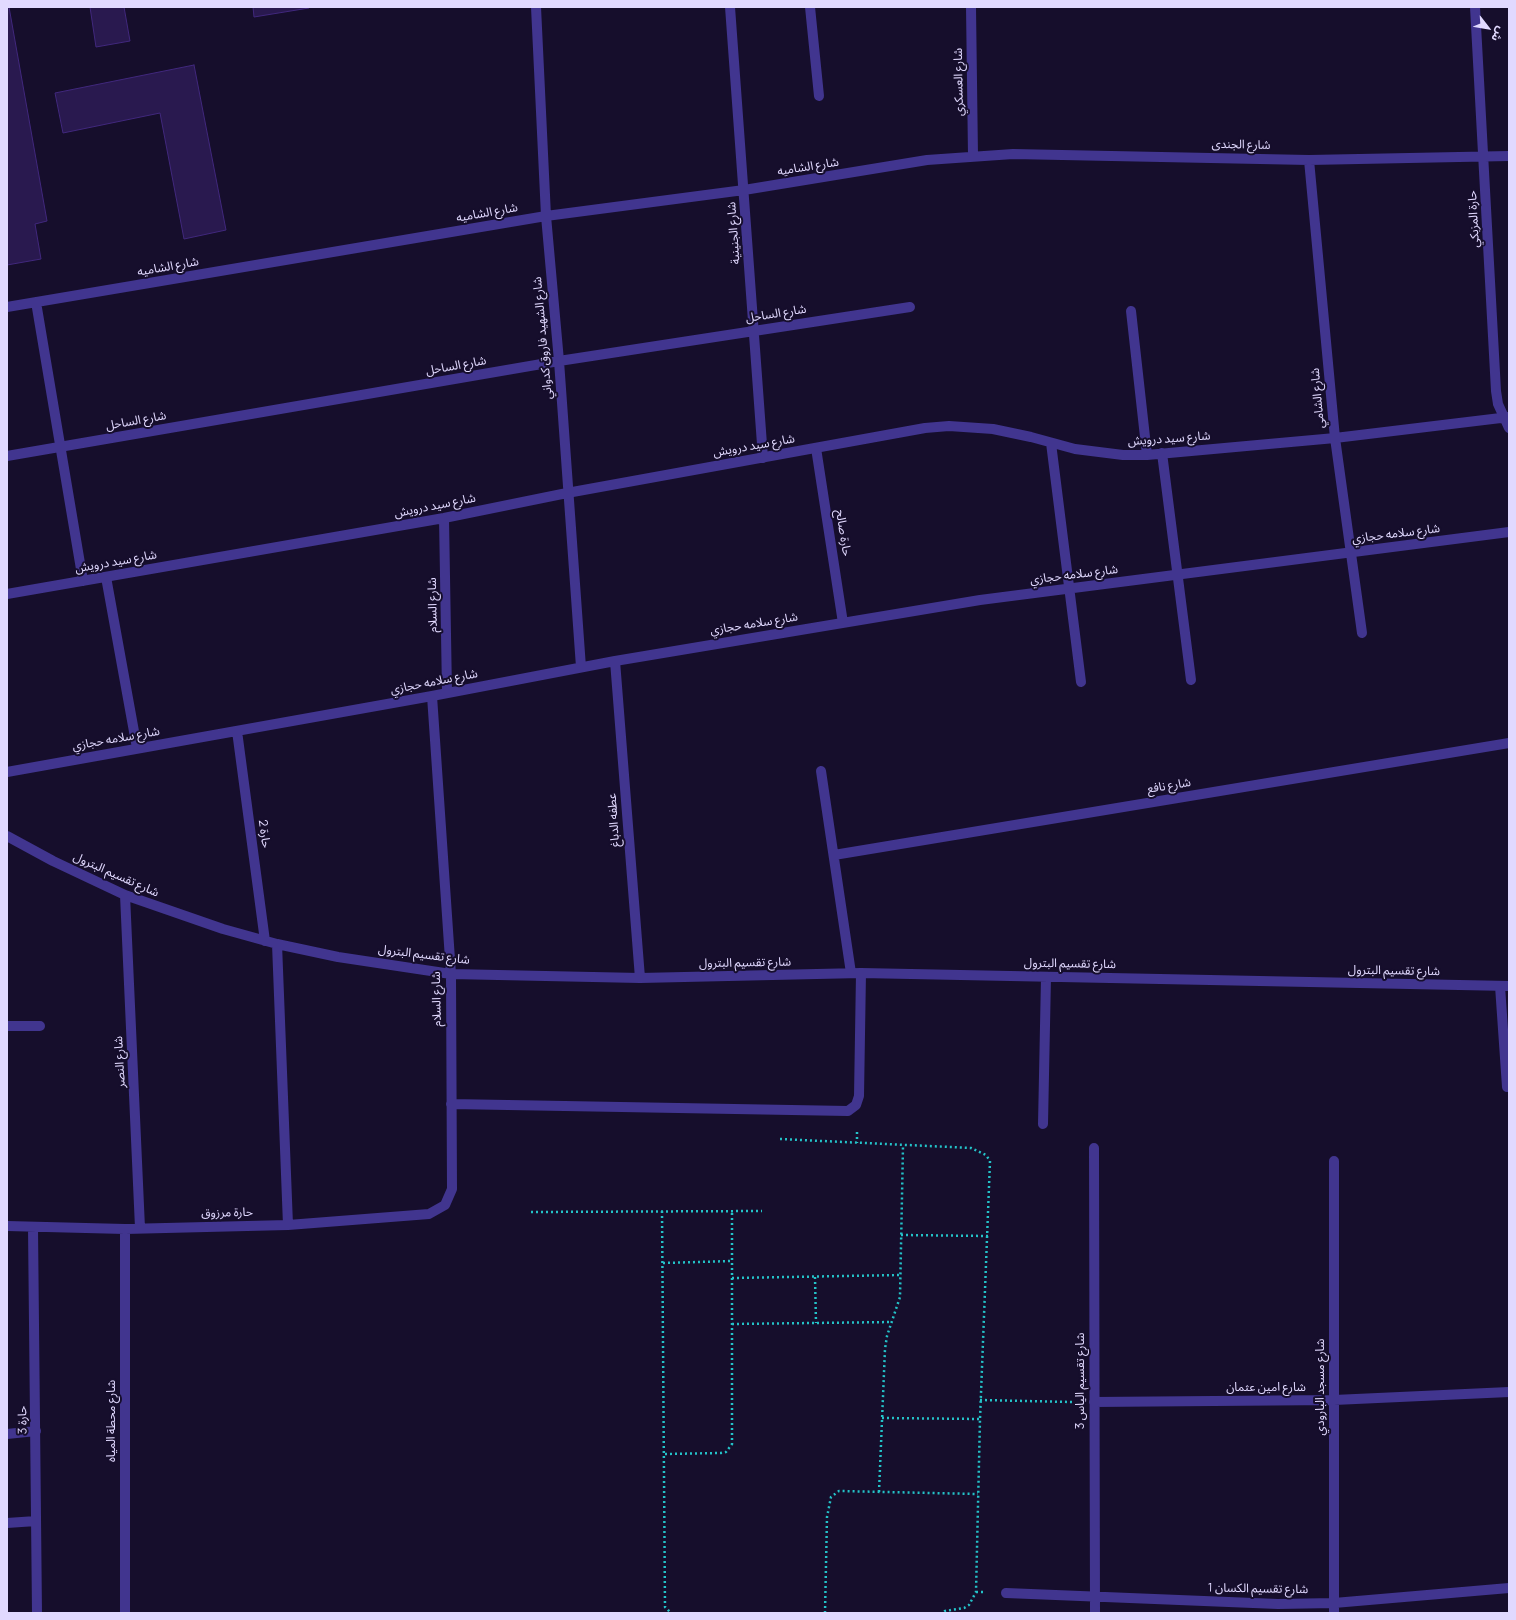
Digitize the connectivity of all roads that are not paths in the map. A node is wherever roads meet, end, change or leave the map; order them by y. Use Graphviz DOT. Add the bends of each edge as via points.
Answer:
graph roads {
  1 [pos="536,7"];
  2 [pos="730,7"];
  3 [pos="810,7"];
  4 [pos="971,7"];
  5 [pos="1475,7"];
  6 [pos="818,96"];
  7 [pos="973,156"];
  8 [pos="1509,156"];
  9 [pos="1483,157"];
  10 [pos="1309,160"];
  11 [pos="744,190"];
  12 [pos="546,216"];
  13 [pos="36,302"];
  14 [pos="7,307"];
  15 [pos="910,307"];
  16 [pos="1131,311"];
  17 [pos="754,331"];
  18 [pos="559,361"];
  19 [pos="1506,417"];
  20 [pos="1509,428"];
  21 [pos="1334,438"];
  22 [pos="1051,443"];
  23 [pos="60,448"];
  24 [pos="816,448"];
  25 [pos="1162,453"];
  26 [pos="1147,455"];
  27 [pos="7,456"];
  28 [pos="763,458"];
  29 [pos="567,493"];
  30 [pos="444,518"];
  31 [pos="1509,532"];
  32 [pos="1351,553"];
  33 [pos="1177,575"];
  34 [pos="106,577"];
  35 [pos="83,581"];
  36 [pos="1070,589"];
  37 [pos="7,594"];
  38 [pos="843,623"];
  39 [pos="1362,633"];
  40 [pos="615,660"];
  41 [pos="581,667"];
  42 [pos="1191,680"];
  43 [pos="1081,682"];
  44 [pos="447,692"];
  45 [pos="432,696"];
  46 [pos="237,731"];
  47 [pos="1509,743"];
  48 [pos="137,748"];
  49 [pos="821,771"];
  50 [pos="7,772"];
  51 [pos="7,836"];
  52 [pos="834,855"];
  53 [pos="125,895"];
  54 [pos="265,941"];
  55 [pos="277,944"];
  56 [pos="856,973"];
  57 [pos="451,974"];
  58 [pos="1046,977"];
  59 [pos="640,978"];
  60 [pos="1504,986"];
  61 [pos="7,1026"];
  62 [pos="40,1026"];
  63 [pos="1507,1087"];
  64 [pos="451,1104"];
  65 [pos="1043,1124"];
  66 [pos="1094,1148"];
  67 [pos="1334,1161"];
  68 [pos="445,1205"];
  69 [pos="288,1224"];
  70 [pos="7,1226"];
  71 [pos="33,1228"];
  72 [pos="140,1228"];
  73 [pos="125,1229"];
  74 [pos="1509,1392"];
  75 [pos="1334,1400"];
  76 [pos="1094,1402"];
  77 [pos="36,1431"];
  78 [pos="7,1434"];
  79 [pos="36,1521"];
  80 [pos="7,1523"];
  81 [pos="1509,1588"];
  82 [pos="1006,1593"];
  83 [pos="1095,1596"];
  84 [pos="1334,1608"];
  85 [pos="37,1613"];
  86 [pos="125,1613"];
  87 [pos="1095,1613"];
  1 -- 12 [label="street, شارع الشهيد فاروق كدواني"];
  2 -- 11 [label="street, شارع الجنينية"];
  3 -- 6 [label="street"];
  4 -- 7 [label="street, شارع العسكري"];
  5 -- 9 [label="street, حارة المزبكي"];
  7 -- 10 [label="street, شارع الجندى" via="1013,154"];
  7 -- 11 [label="street, شارع الشاميه" via="927,160"];
  8 -- 9 [label="street, شارع الجندى"];
  9 -- 10 [label="street, شارع الجندى"];
  9 -- 19 [label="street, حارة المزبكي" via="1496,391 1498,404"];
  10 -- 21 [label="street, شارع الشامي"];
  11 -- 12 [label="street, شارع الشاميه"];
  11 -- 17 [label="street, شارع الجنينية"];
  12 -- 13 [label="street, شارع الشاميه"];
  12 -- 18 [label="street, شارع الشهيد فاروق كدواني"];
  13 -- 14 [label="street, شارع الشاميه"];
  13 -- 23 [label="street"];
  15 -- 17 [label="street, شارع الساحل"];
  16 -- 26 [label="street"];
  17 -- 18 [label="street, شارع الساحل"];
  17 -- 28 [label="street, شارع الجنينية"];
  18 -- 23 [label="street, شارع الساحل"];
  18 -- 29 [label="street, شارع الشهيد فاروق كدواني"];
  19 -- 20 [label="street, حارة المزبكي"];
  19 -- 21 [label="street, شارع سيد درويش"];
  21 -- 25 [label="street, شارع سيد درويش"];
  21 -- 32 [label="street, شارع الشامي"];
  22 -- 24 [label="street, شارع سيد درويش" via="993,429 949,426"];
  22 -- 26 [label="street, شارع سيد درويش" via="1099,453"];
  22 -- 36 [label="street"];
  23 -- 27 [label="street, شارع الساحل"];
  23 -- 35 [label="street"];
  24 -- 28 [label="street, شارع سيد درويش"];
  24 -- 38 [label="street, حارة صالح"];
  25 -- 26 [label="street, شارع سيد درويش"];
  25 -- 33 [label="street"];
  28 -- 29 [label="street, شارع سيد درويش"];
  29 -- 30 [label="street, شارع سيد درويش"];
  29 -- 41 [label="street, شارع الشهيد فاروق كدواني"];
  30 -- 34 [label="street, شارع سيد درويش"];
  30 -- 44 [label="street, شارع السلام"];
  31 -- 32 [label="street, شارع سلامه حجازي"];
  32 -- 33 [label="street, شارع سلامه حجازي"];
  32 -- 39 [label="street, شارع الشامي"];
  33 -- 36 [label="street, شارع سلامه حجازي"];
  33 -- 42 [label="street"];
  34 -- 35 [label="street, شارع سيد درويش"];
  34 -- 48 [label="street"];
  35 -- 37 [label="street, شارع سيد درويش"];
  36 -- 38 [label="street, شارع سلامه حجازي" via="980,600"];
  36 -- 43 [label="street"];
  38 -- 40 [label="street, شارع سلامه حجازي"];
  40 -- 41 [label="street, شارع سلامه حجازي"];
  40 -- 59 [label="street, عطفه الدباغ"];
  41 -- 44 [label="street, شارع سلامه حجازي"];
  44 -- 45 [label="street, شارع سلامه حجازي"];
  45 -- 46 [label="street, شارع سلامه حجازي"];
  45 -- 57 [label="street, شارع السلام"];
  46 -- 48 [label="street, شارع سلامه حجازي"];
  46 -- 54 [label="street, حارة 2"];
  47 -- 52 [label="street, شارع نافع"];
  48 -- 50 [label="street, شارع سلامه حجازي"];
  49 -- 52 [label="street"];
  51 -- 53 [label="street, شارع تقسيم البترول" via="53,862"];
  52 -- 56 [label="street"];
  53 -- 54 [label="street, شارع تقسيم البترول" via="223,930"];
  53 -- 72 [label="street, شارع النصر"];
  54 -- 55 [label="street, شارع تقسيم البترول"];
  55 -- 57 [label="street, شارع تقسيم البترول" via="338,957"];
  55 -- 69 [label="street"];
  56 -- 58 [label="street, شارع تقسيم البترول"];
  56 -- 59 [label="street, شارع تقسيم البترول"];
  56 -- 64 [label="street" via="859,1096 856,1106 848,1111"];
  57 -- 59 [label="street, شارع تقسيم البترول"];
  57 -- 64 [label="street, شارع السلام"];
  58 -- 60 [label="street, شارع تقسيم البترول"];
  58 -- 65 [label="street"];
  60 -- 63 [label="street"];
  61 -- 62 [label="street"];
  64 -- 68 [label="street, شارع السلام" via="452,1189"];
  66 -- 76 [label="street, شارع تقسيم الياس 3"];
  67 -- 75 [label="street, شارع مسجد البارودي"];
  68 -- 69 [label="street, حارة مرزوق" via="429,1214"];
  69 -- 72 [label="street, حارة مرزوق"];
  70 -- 71 [label="street, حارة مرزوق"];
  71 -- 73 [label="street, حارة مرزوق"];
  71 -- 77 [label="street, حارة 3"];
  72 -- 73 [label="street, حارة مرزوق"];
  73 -- 86 [label="street, شارع محطة المياه"];
  74 -- 75 [label="street, شارع امين عثمان"];
  75 -- 76 [label="street, شارع امين عثمان"];
  75 -- 84 [label="street, شارع مسجد البارودي"];
  76 -- 83 [label="street, شارع تقسيم الياس 3"];
  77 -- 78 [label="street"];
  77 -- 79 [label="street, حارة 3"];
  79 -- 80 [label="street"];
  79 -- 85 [label="street, حارة 3"];
  81 -- 84 [label="street, شارع تقسيم الكسان 1"];
  82 -- 83 [label="street, شارع تقسيم الكسان 1"];
  83 -- 84 [label="street, شارع تقسيم الكسان 1"];
  83 -- 87 [label="street, شارع تقسيم الياس 3"];
}
